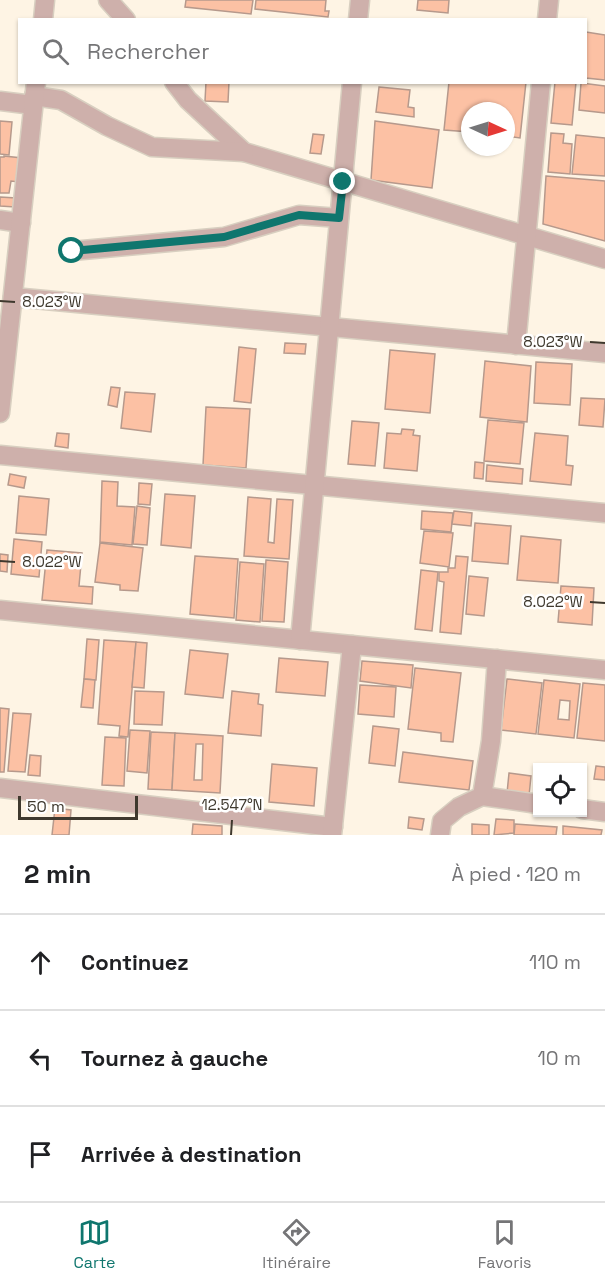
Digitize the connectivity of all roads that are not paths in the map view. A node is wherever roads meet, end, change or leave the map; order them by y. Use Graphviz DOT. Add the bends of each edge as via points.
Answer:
graph roads {
  1 [pos="45,0"];
  2 [pos="108,0"];
  3 [pos="360,0"];
  4 [pos="549,0"];
  5 [pos="43,18"];
  6 [pos="124,18"];
  7 [pos="358,18"];
  8 [pos="547,18"];
  9 [pos="176,84"];
  10 [pos="352,84"];
  11 [pos="541,84"];
  12 [pos="34,94"];
  13 [pos="0,101"];
  14 [pos="244,152"];
  15 [pos="343,182"];
  16 [pos="339,218"];
  17 [pos="0,220"];
  18 [pos="21,223"];
  19 [pos="526,236"];
  20 [pos="72,251"];
  21 [pos="605,259"];
  22 [pos="13,297"];
  23 [pos="329,327"];
  24 [pos="4,344"];
  25 [pos="516,345"];
  26 [pos="605,353"];
  27 [pos="0,413"];
  28 [pos="0,455"];
  29 [pos="314,485"];
  30 [pos="605,513"];
  31 [pos="0,610"];
  32 [pos="300,640"];
  33 [pos="352,645"];
  34 [pos="497,659"];
  35 [pos="605,670"];
  36 [pos="0,788"];
  37 [pos="482,796"];
  38 [pos="533,803"];
  39 [pos="587,810"];
  40 [pos="605,812"];
  41 [pos="333,831"];
  42 [pos="440,835"];
  1 -- 5 [label="street"];
  2 -- 6 [label="street"];
  3 -- 7 [label="street"];
  4 -- 8 [label="street"];
  9 -- 14 [label="street"];
  10 -- 15 [label="street"];
  11 -- 19 [label="street"];
  12 -- 13 [label="street"];
  12 -- 14 [label="street" via="61,100 152,147"];
  12 -- 18 [label="street"];
  14 -- 15 [label="street"];
  15 -- 16 [label="street"];
  15 -- 19 [label="street"];
  16 -- 20 [label="street" via="299,215 224,237"];
  16 -- 23 [label="street"];
  17 -- 18 [label="street"];
  18 -- 22 [label="street"];
  19 -- 21 [label="street"];
  19 -- 25 [label="street"];
  22 -- 23 [label="street"];
  22 -- 24 [label="street"];
  23 -- 25 [label="street"];
  23 -- 29 [label="street"];
  24 -- 27 [label="street"];
  25 -- 26 [label="street"];
  28 -- 29 [label="street"];
  29 -- 30 [label="street"];
  29 -- 32 [label="street"];
  31 -- 32 [label="street"];
  32 -- 33 [label="street"];
  33 -- 34 [label="street"];
  33 -- 41 [label="street"];
  34 -- 35 [label="street"];
  34 -- 37 [label="street"];
  36 -- 41 [label="street"];
  37 -- 38 [label="street"];
  37 -- 42 [label="street" via="442,821"];
  39 -- 40 [label="street"];
}
